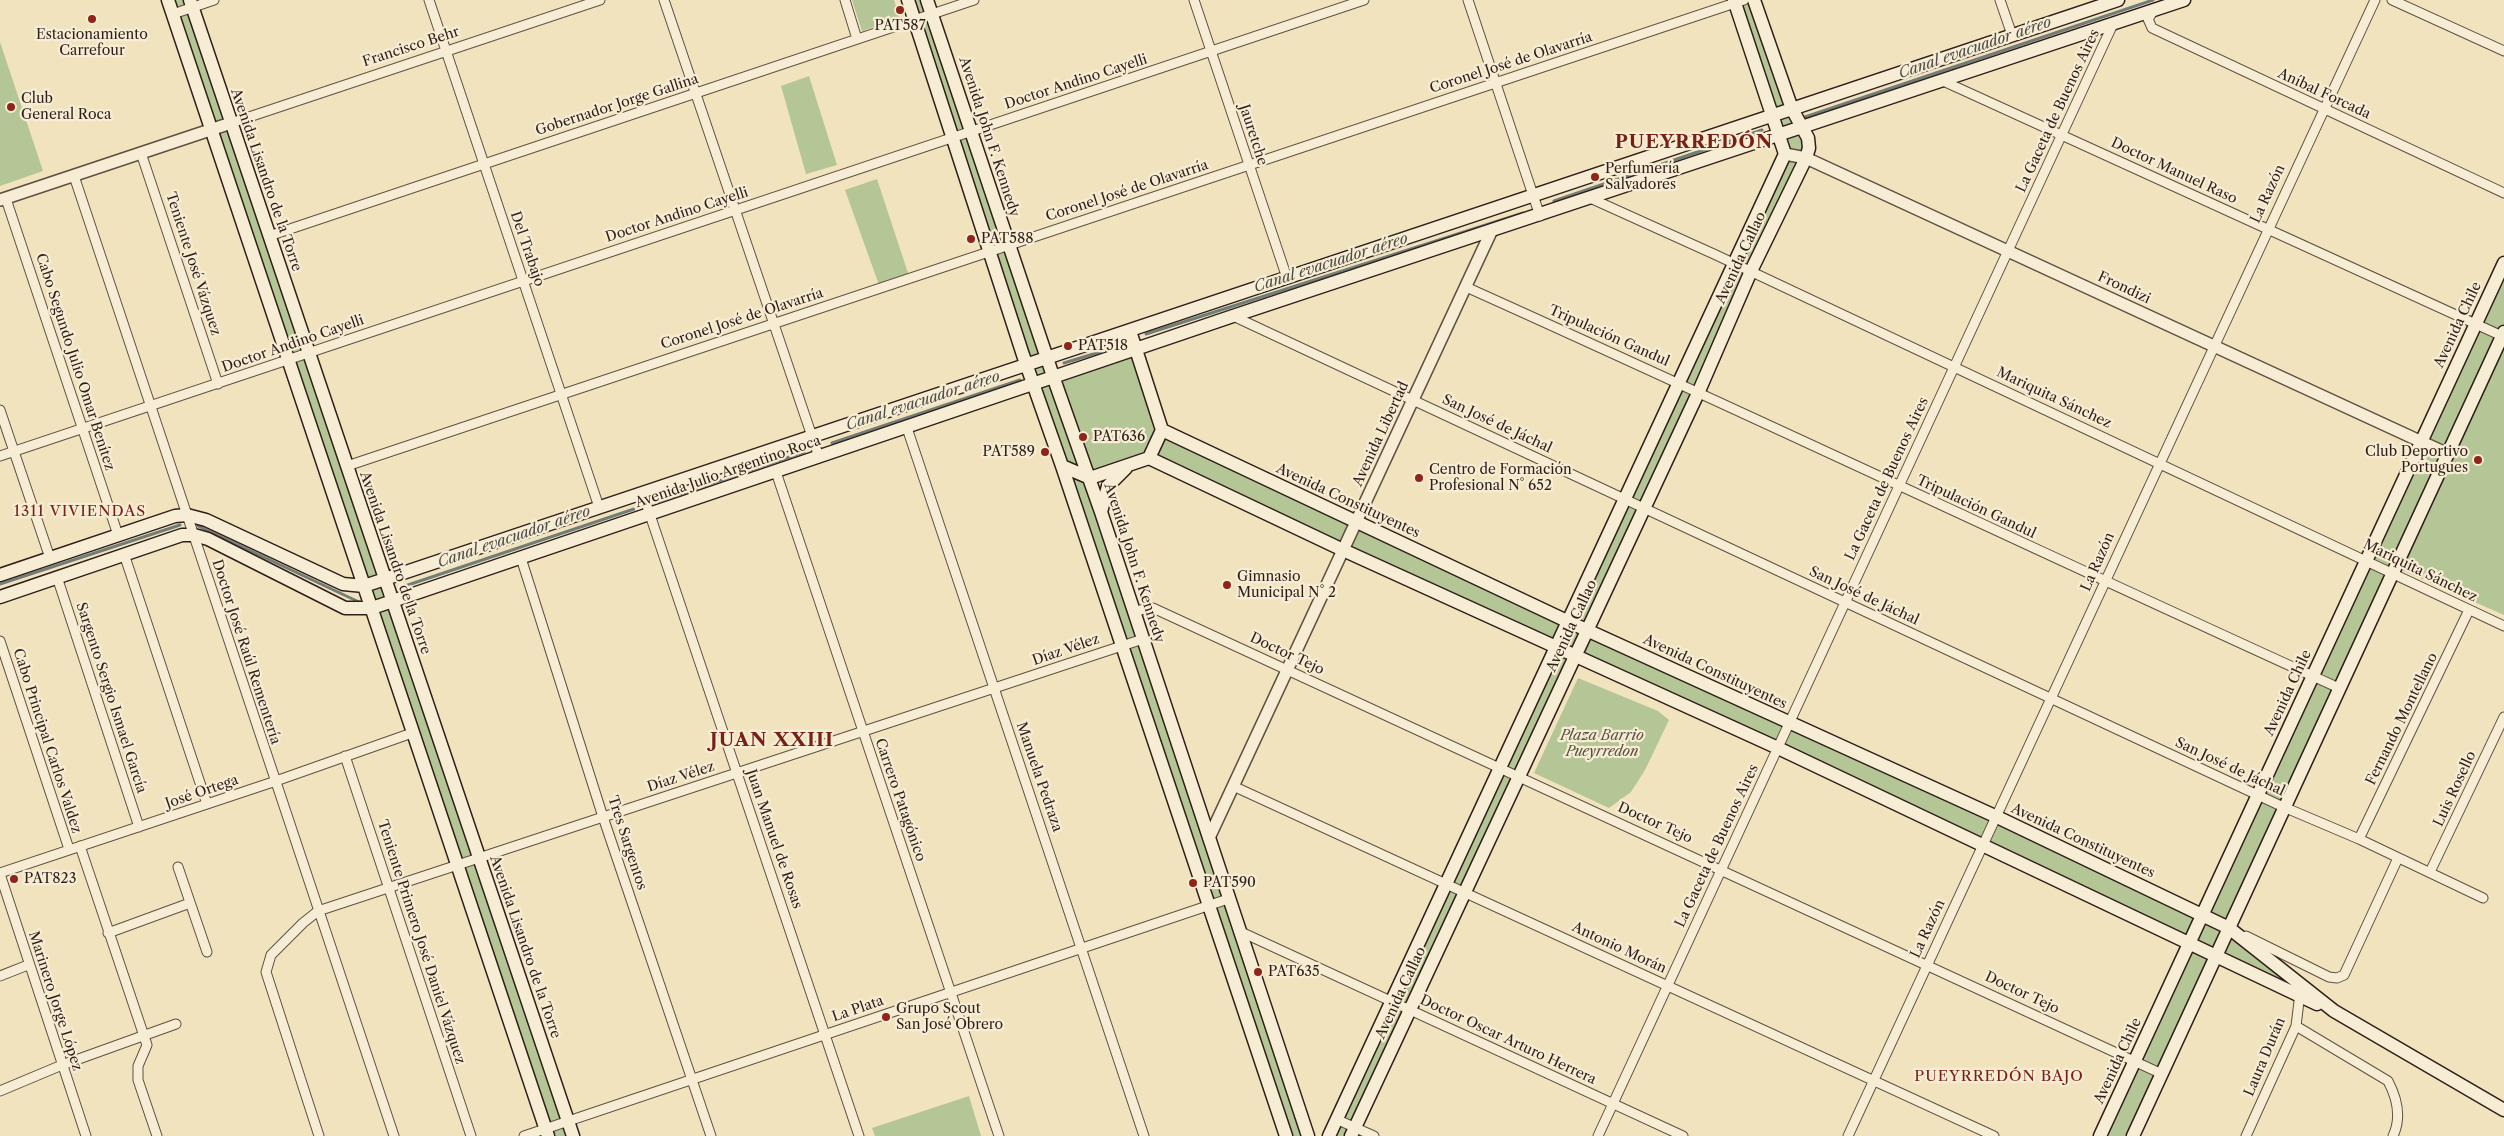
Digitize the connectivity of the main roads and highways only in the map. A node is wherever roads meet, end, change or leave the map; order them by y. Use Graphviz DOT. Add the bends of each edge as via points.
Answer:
graph roads {
  1 [pos="168,0"];
  2 [pos="908,0"];
  3 [pos="927,0"];
  4 [pos="1754,0"];
  5 [pos="2118,0"];
  6 [pos="2184,0"];
  7 [pos="1738,1"];
  8 [pos="191,4"];
  9 [pos="1792,109"];
  10 [pos="1773,116"];
  11 [pos="1801,128"];
  12 [pos="1780,135"];
  13 [pos="2504,263"];
  14 [pos="1130,331"];
  15 [pos="2503,334"];
  16 [pos="1136,351"];
  17 [pos="1047,359"];
  18 [pos="1026,366"];
  19 [pos="1054,379"];
  20 [pos="1033,385"];
  21 [pos="1162,430"];
  22 [pos="1149,458"];
  23 [pos="1130,464"];
  24 [pos="1062,466"];
  25 [pos="1090,478"];
  26 [pos="1101,512"];
  27 [pos="0,575"];
  28 [pos="385,580"];
  29 [pos="364,586"];
  30 [pos="0,597"];
  31 [pos="392,601"];
  32 [pos="372,608"];
  33 [pos="1569,622"];
  34 [pos="1587,630"];
  35 [pos="1557,647"];
  36 [pos="1575,655"];
  37 [pos="2203,915"];
  38 [pos="2229,928"];
  39 [pos="2189,943"];
  40 [pos="2215,956"];
  41 [pos="2301,992"];
  42 [pos="2504,1110"];
  43 [pos="546,1132"];
  44 [pos="1353,1132"];
  45 [pos="573,1136"];
  46 [pos="1286,1136"];
  47 [pos="1308,1136"];
  48 [pos="1329,1136"];
  49 [pos="2100,1136"];
  50 [pos="2133,1136"];
  1 -- 29 [label="main road"];
  2 -- 18 [label="main road"];
  3 -- 17 [label="main road, Avenida John F. Kennedy"];
  4 -- 9 [label="main road, Avenida Callao"];
  5 -- 9 [label="main road, Avenida Julio Argentino Roca"];
  6 -- 11 [label="main road, Avenida Julio Argentino Roca"];
  7 -- 10 [label="main road"];
  8 -- 28 [label="main road, Avenida Lisandro de la Torre"];
  9 -- 10 [label="main road, Avenida Julio Argentino Roca"];
  9 -- 11 [label="main road, Avenida Callao"];
  10 -- 12 [label="main road"];
  10 -- 14 [label="main road, Avenida Julio Argentino Roca"];
  11 -- 12 [label="main road, Avenida Julio Argentino Roca"];
  11 -- 34 [label="main road, Avenida Callao" via="1808,138 1806,158"];
  12 -- 16 [label="main road, Avenida Julio Argentino Roca"];
  12 -- 33 [label="main road, Avenida Callao" via="1785,154"];
  13 -- 37 [label="main road, Avenida Chile"];
  14 -- 16 [label="main road"];
  14 -- 17 [label="main road, Avenida Julio Argentino Roca"];
  15 -- 38 [label="main road"];
  16 -- 19 [label="main road, Avenida Julio Argentino Roca"];
  16 -- 21 [label="main road"];
  17 -- 18 [label="main road, Avenida Julio Argentino Roca"];
  17 -- 19 [label="main road, Avenida John F. Kennedy"];
  18 -- 20 [label="main road"];
  18 -- 28 [label="main road, Avenida Julio Argentino Roca"];
  19 -- 20 [label="main road, Avenida Julio Argentino Roca"];
  19 -- 25 [label="main road, Avenida John F. Kennedy"];
  20 -- 24 [label="main road"];
  20 -- 31 [label="main road, Avenida Julio Argentino Roca"];
  21 -- 22 [label="main road"];
  21 -- 33 [label="main road, Avenida Constituyentes"];
  22 -- 23 [label="main road"];
  22 -- 35 [label="main road, Avenida Constituyentes"];
  23 -- 25 [label="main road"];
  23 -- 26 [label="main road" via="1108,486"];
  24 -- 25 [label="main road"];
  24 -- 46 [label="main road"];
  25 -- 26 [label="main road, Avenida John F. Kennedy"];
  26 -- 47 [label="main road, Avenida John F. Kennedy"];
  27 -- 29 [label="main road, Avenida Julio Argentino Roca" via="187,515 206,520 343,584"];
  28 -- 29 [label="main road, Avenida Julio Argentino Roca"];
  28 -- 31 [label="main road, Avenida Lisandro de la Torre"];
  29 -- 32 [label="main road"];
  30 -- 32 [label="main road, Avenida Julio Argentino Roca" via="182,535 194,535 345,608"];
  31 -- 32 [label="main road, Avenida Julio Argentino Roca"];
  31 -- 45 [label="main road, Avenida Lisandro de la Torre"];
  32 -- 43 [label="main road"];
  33 -- 34 [label="main road, Avenida Constituyentes"];
  33 -- 35 [label="main road, Avenida Callao"];
  34 -- 36 [label="main road, Avenida Callao"];
  34 -- 37 [label="main road, Avenida Constituyentes" via="1995,816"];
  35 -- 36 [label="main road, Avenida Constituyentes"];
  35 -- 48 [label="main road, Avenida Callao"];
  36 -- 39 [label="main road, Avenida Constituyentes"];
  36 -- 44 [label="main road, Avenida Callao"];
  37 -- 38 [label="main road, Avenida Constituyentes"];
  37 -- 39 [label="main road, Avenida Chile"];
  38 -- 40 [label="main road"];
  38 -- 41 [label="main road, Avenida Constituyentes"];
  39 -- 40 [label="main road, Avenida Constituyentes"];
  39 -- 49 [label="main road, Avenida Chile"];
  40 -- 41 [label="main road, Avenida Constituyentes"];
  40 -- 50 [label="main road"];
  41 -- 42 [label="main road, Avenida Constituyentes"];
}
